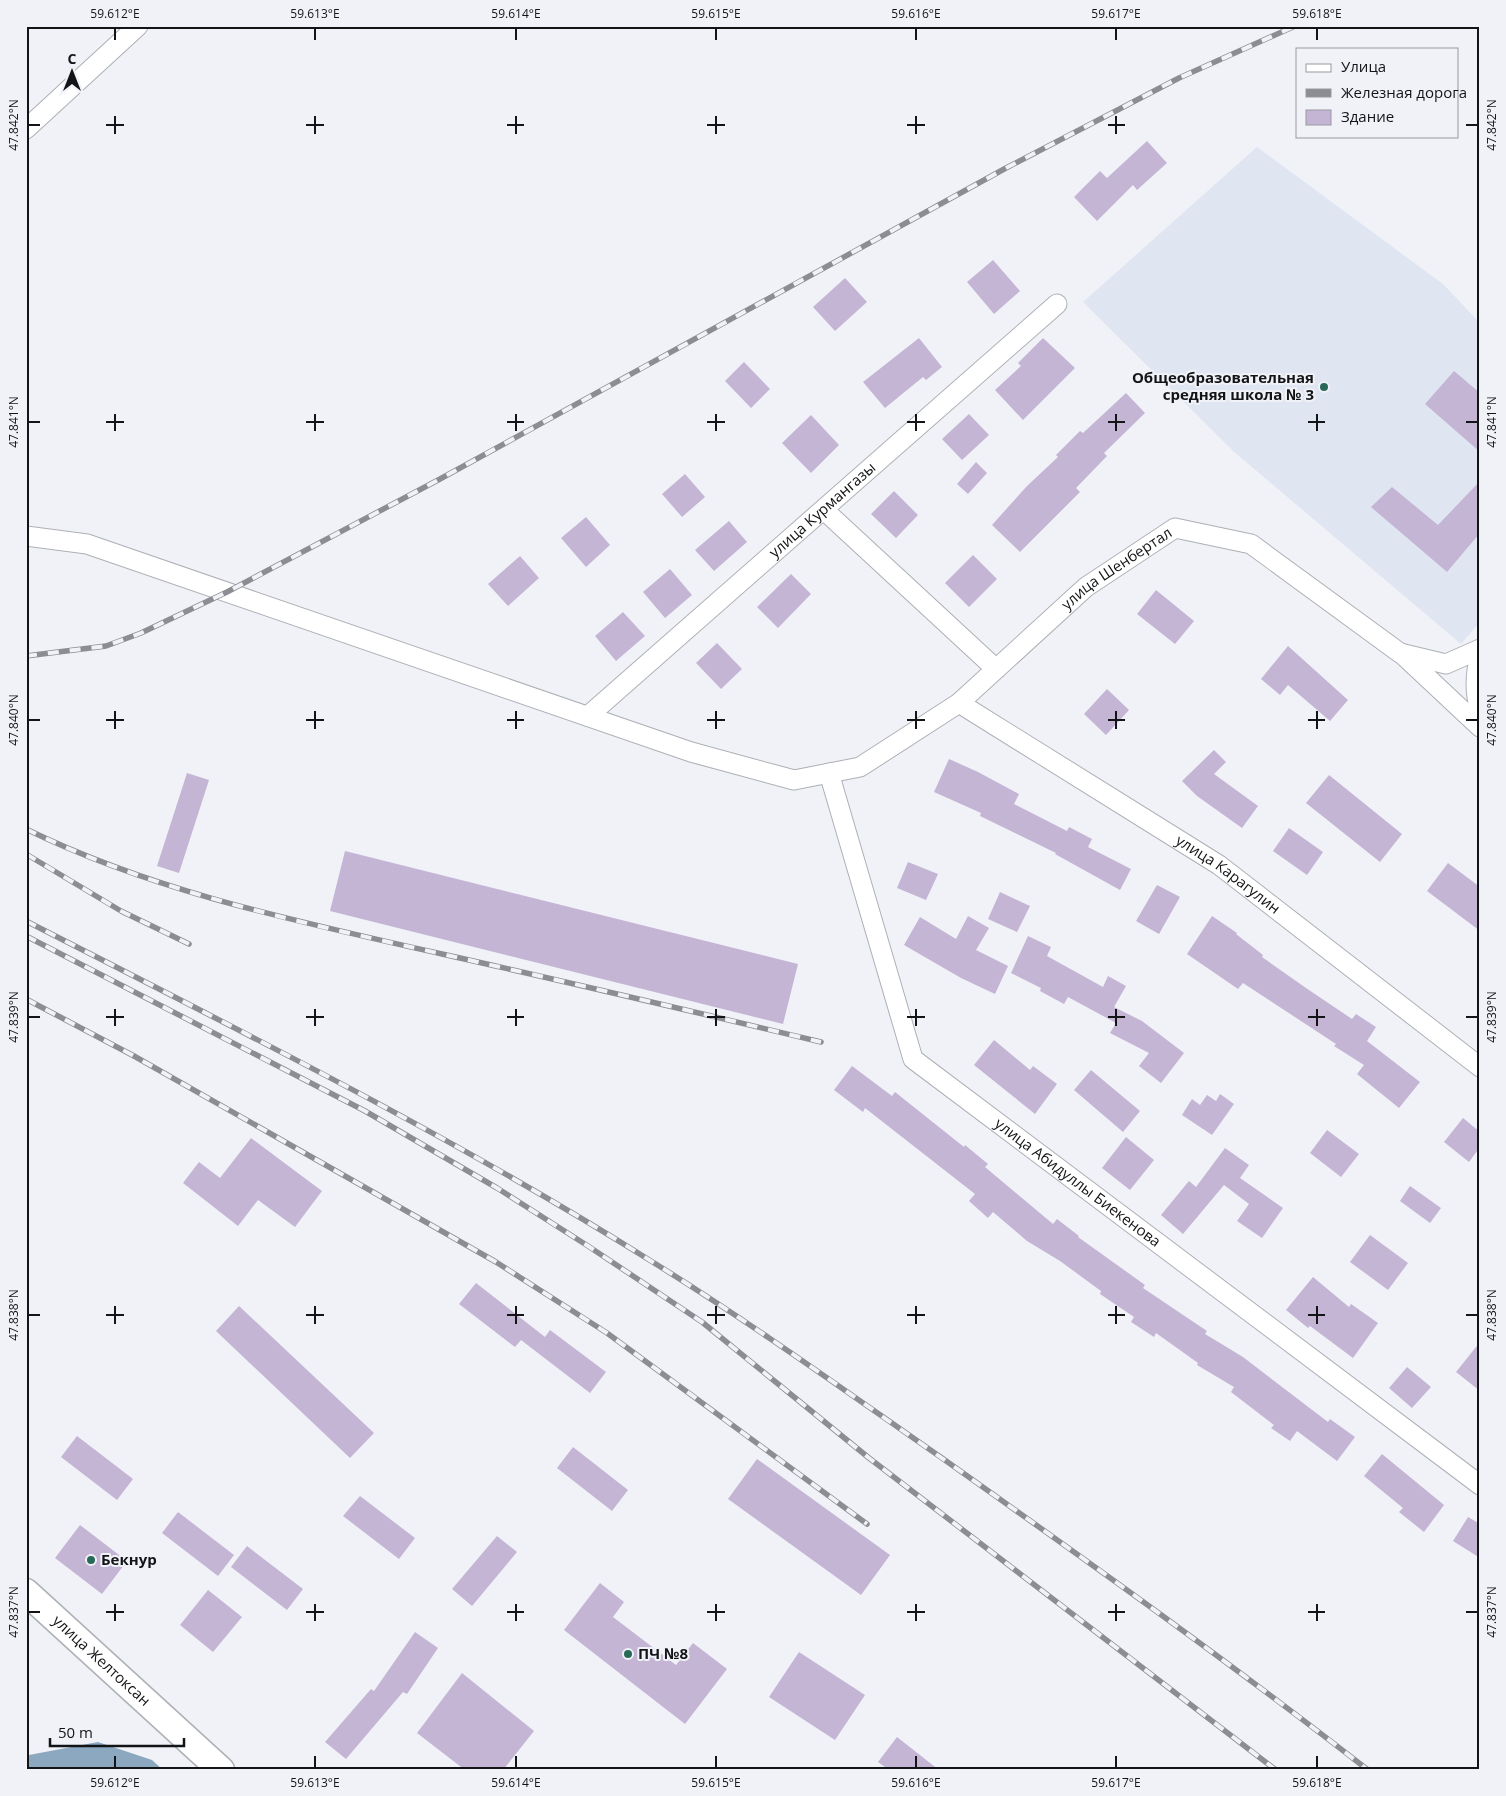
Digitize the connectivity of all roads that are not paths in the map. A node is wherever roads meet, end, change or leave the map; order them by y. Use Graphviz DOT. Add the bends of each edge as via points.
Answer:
graph roads {
  1 [pos="138,26"];
  2 [pos="26,128"];
  3 [pos="1058,304"];
  4 [pos="824,510"];
  5 [pos="26,536"];
  6 [pos="1480,649"];
  7 [pos="1400,652"];
  8 [pos="1480,656"];
  9 [pos="996,669"];
  10 [pos="959,702"];
  11 [pos="1480,711"];
  12 [pos="588,716"];
  13 [pos="1480,727"];
  14 [pos="828,773"];
  15 [pos="1480,1067"];
  16 [pos="1480,1486"];
  17 [pos="26,1592"];
  18 [pos="221,1770"];
  1 -- 2 [label="street"];
  3 -- 4 [label="street, улица Курмангазы"];
  4 -- 9 [label="street"];
  4 -- 12 [label="street, улица Курмангазы"];
  5 -- 12 [label="street, улица Шенбертал" via="87,544"];
  6 -- 7 [label="street, улица Шенбертал" via="1446,664"];
  7 -- 9 [label="street, улица Шенбертал" via="1251,544 1175,528 1086,587"];
  7 -- 13 [label="street"];
  8 -- 11 [label="street" via="1476,688"];
  9 -- 10 [label="street, улица Шенбертал"];
  10 -- 14 [label="street, улица Шенбертал" via="860,767"];
  10 -- 15 [label="street, улица Карагулин" via="1219,865"];
  12 -- 14 [label="street, улица Шенбертал" via="690,752 794,780"];
  14 -- 16 [label="street, улица Абидуллы Биекенова" via="914,1059"];
  17 -- 18 [label="main road, улица Желтоксан"];
}
